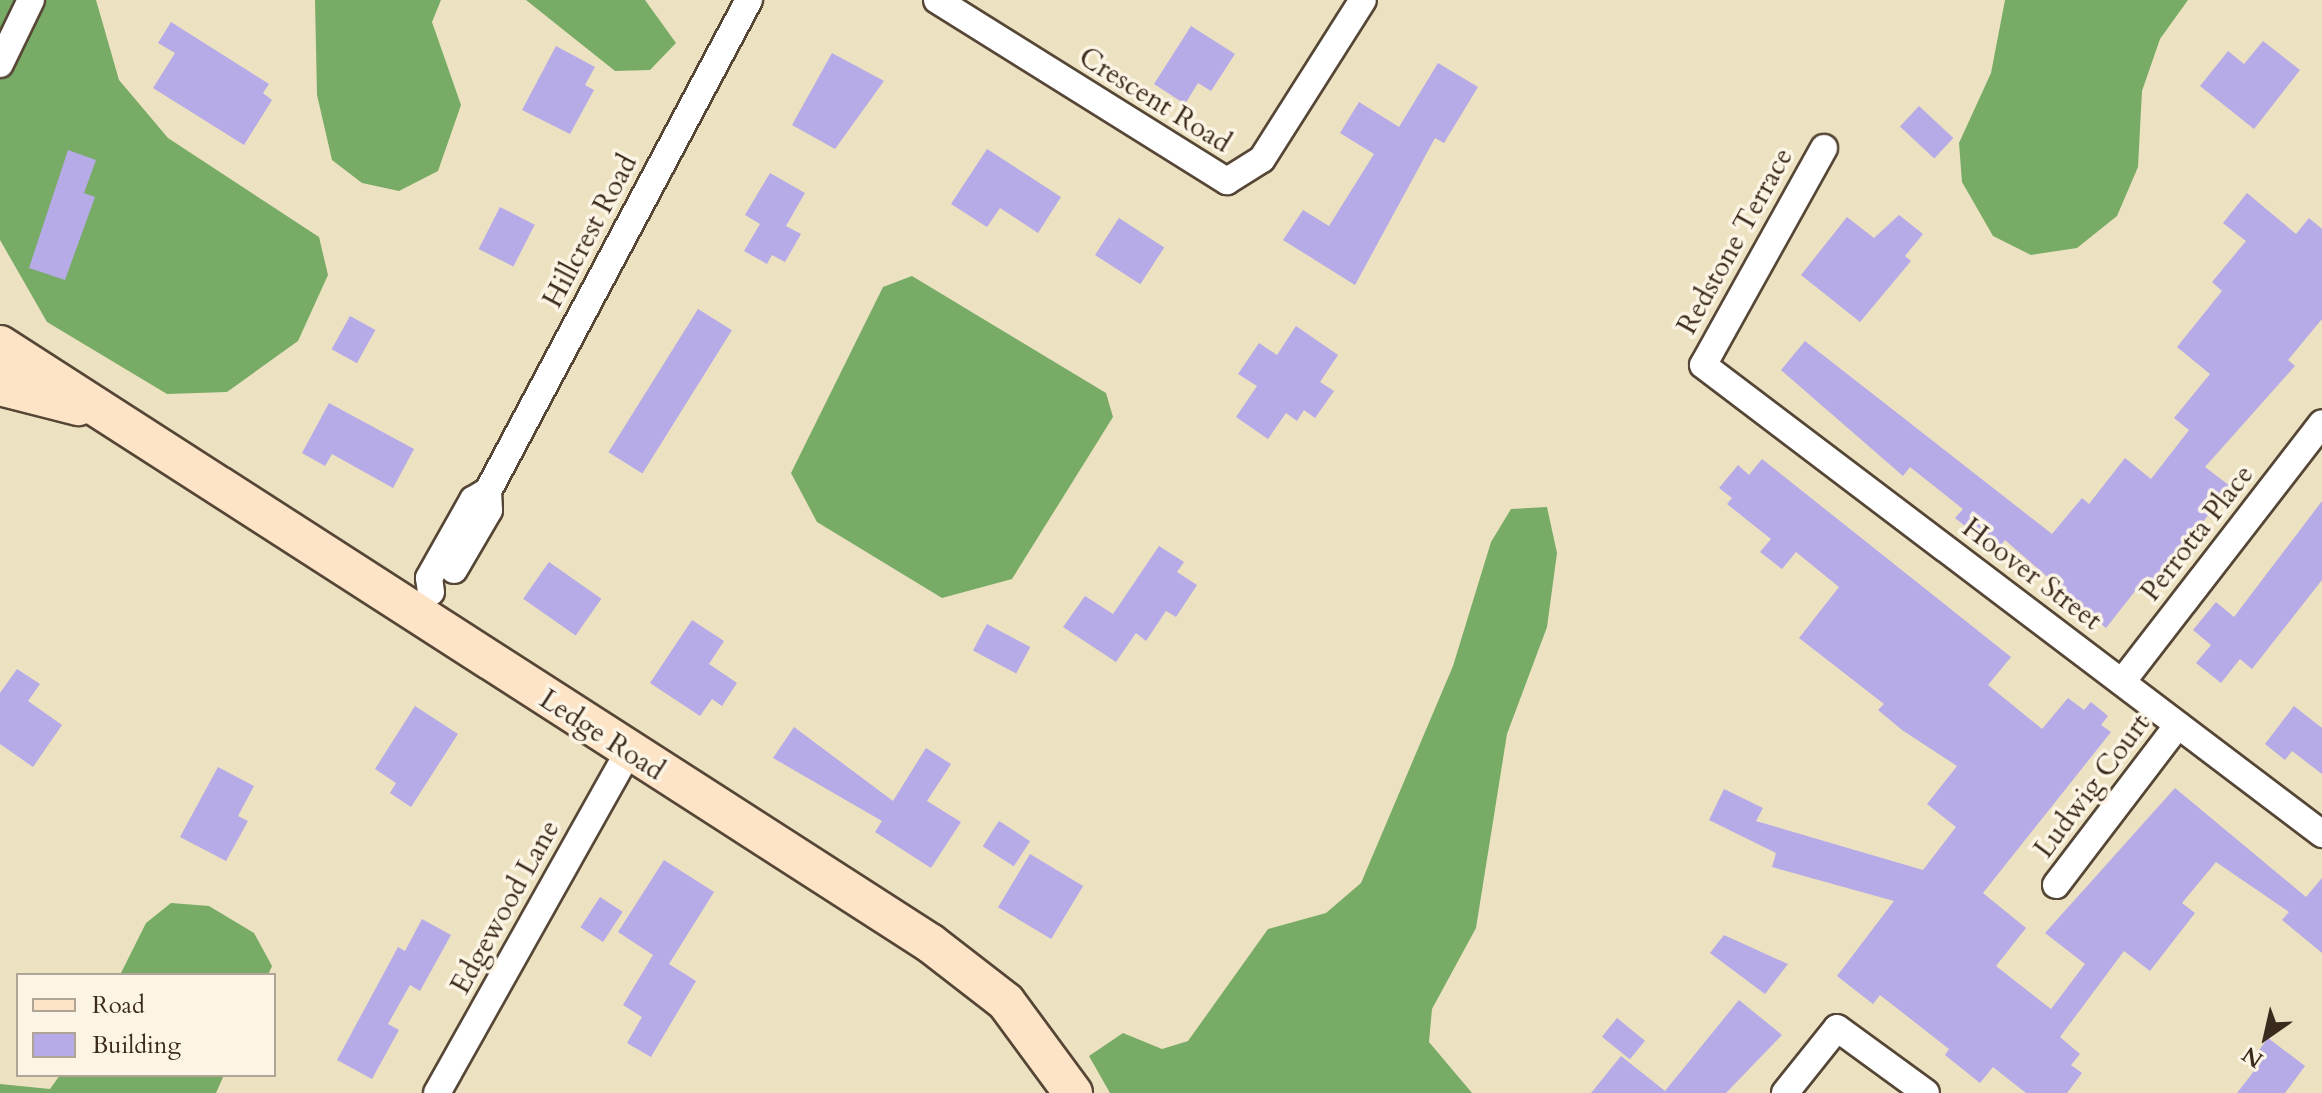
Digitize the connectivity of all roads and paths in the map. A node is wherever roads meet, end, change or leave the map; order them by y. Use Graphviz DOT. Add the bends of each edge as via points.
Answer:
graph roads {
  1 [pos="31,0"];
  2 [pos="749,0"];
  3 [pos="937,0"];
  4 [pos="1363,0"];
  5 [pos="0,64"];
  6 [pos="1824,148"];
  7 [pos="0,345"];
  8 [pos="1703,365"];
  9 [pos="0,386"];
  10 [pos="97,413"];
  11 [pos="2322,423"];
  12 [pos="424,604"];
  13 [pos="2122,682"];
  14 [pos="2178,725"];
  15 [pos="628,752"];
  16 [pos="2322,834"];
  17 [pos="2056,885"];
  18 [pos="437,1093"];
  19 [pos="1073,1093"];
  20 [pos="1785,1093"];
  21 [pos="1926,1093"];
  1 -- 5 [label="street"];
  2 -- 12 [label="street, Hillcrest Road" via="488,491 489,510 444,587"];
  3 -- 4 [label="street, Crescent Road" via="1227,181 1262,159"];
  6 -- 8 [label="street, Redstone Terrace"];
  7 -- 10 [label="street, Ledge Road" via="54,374"];
  8 -- 13 [label="street, Hoover Street"];
  9 -- 10 [label="street, Ledge Road"];
  10 -- 12 [label="street, Ledge Road"];
  11 -- 13 [label="street, Perrotta Place"];
  12 -- 15 [label="street, Ledge Road"];
  13 -- 14 [label="street, Hoover Street"];
  14 -- 16 [label="street, Hoover Street"];
  14 -- 17 [label="street, Ludwig Court"];
  15 -- 18 [label="street, Edgewood Lane"];
  15 -- 19 [label="street, Ledge Road" via="976,976 1027,1024"];
  20 -- 21 [label="street" via="1837,1028"];
}
